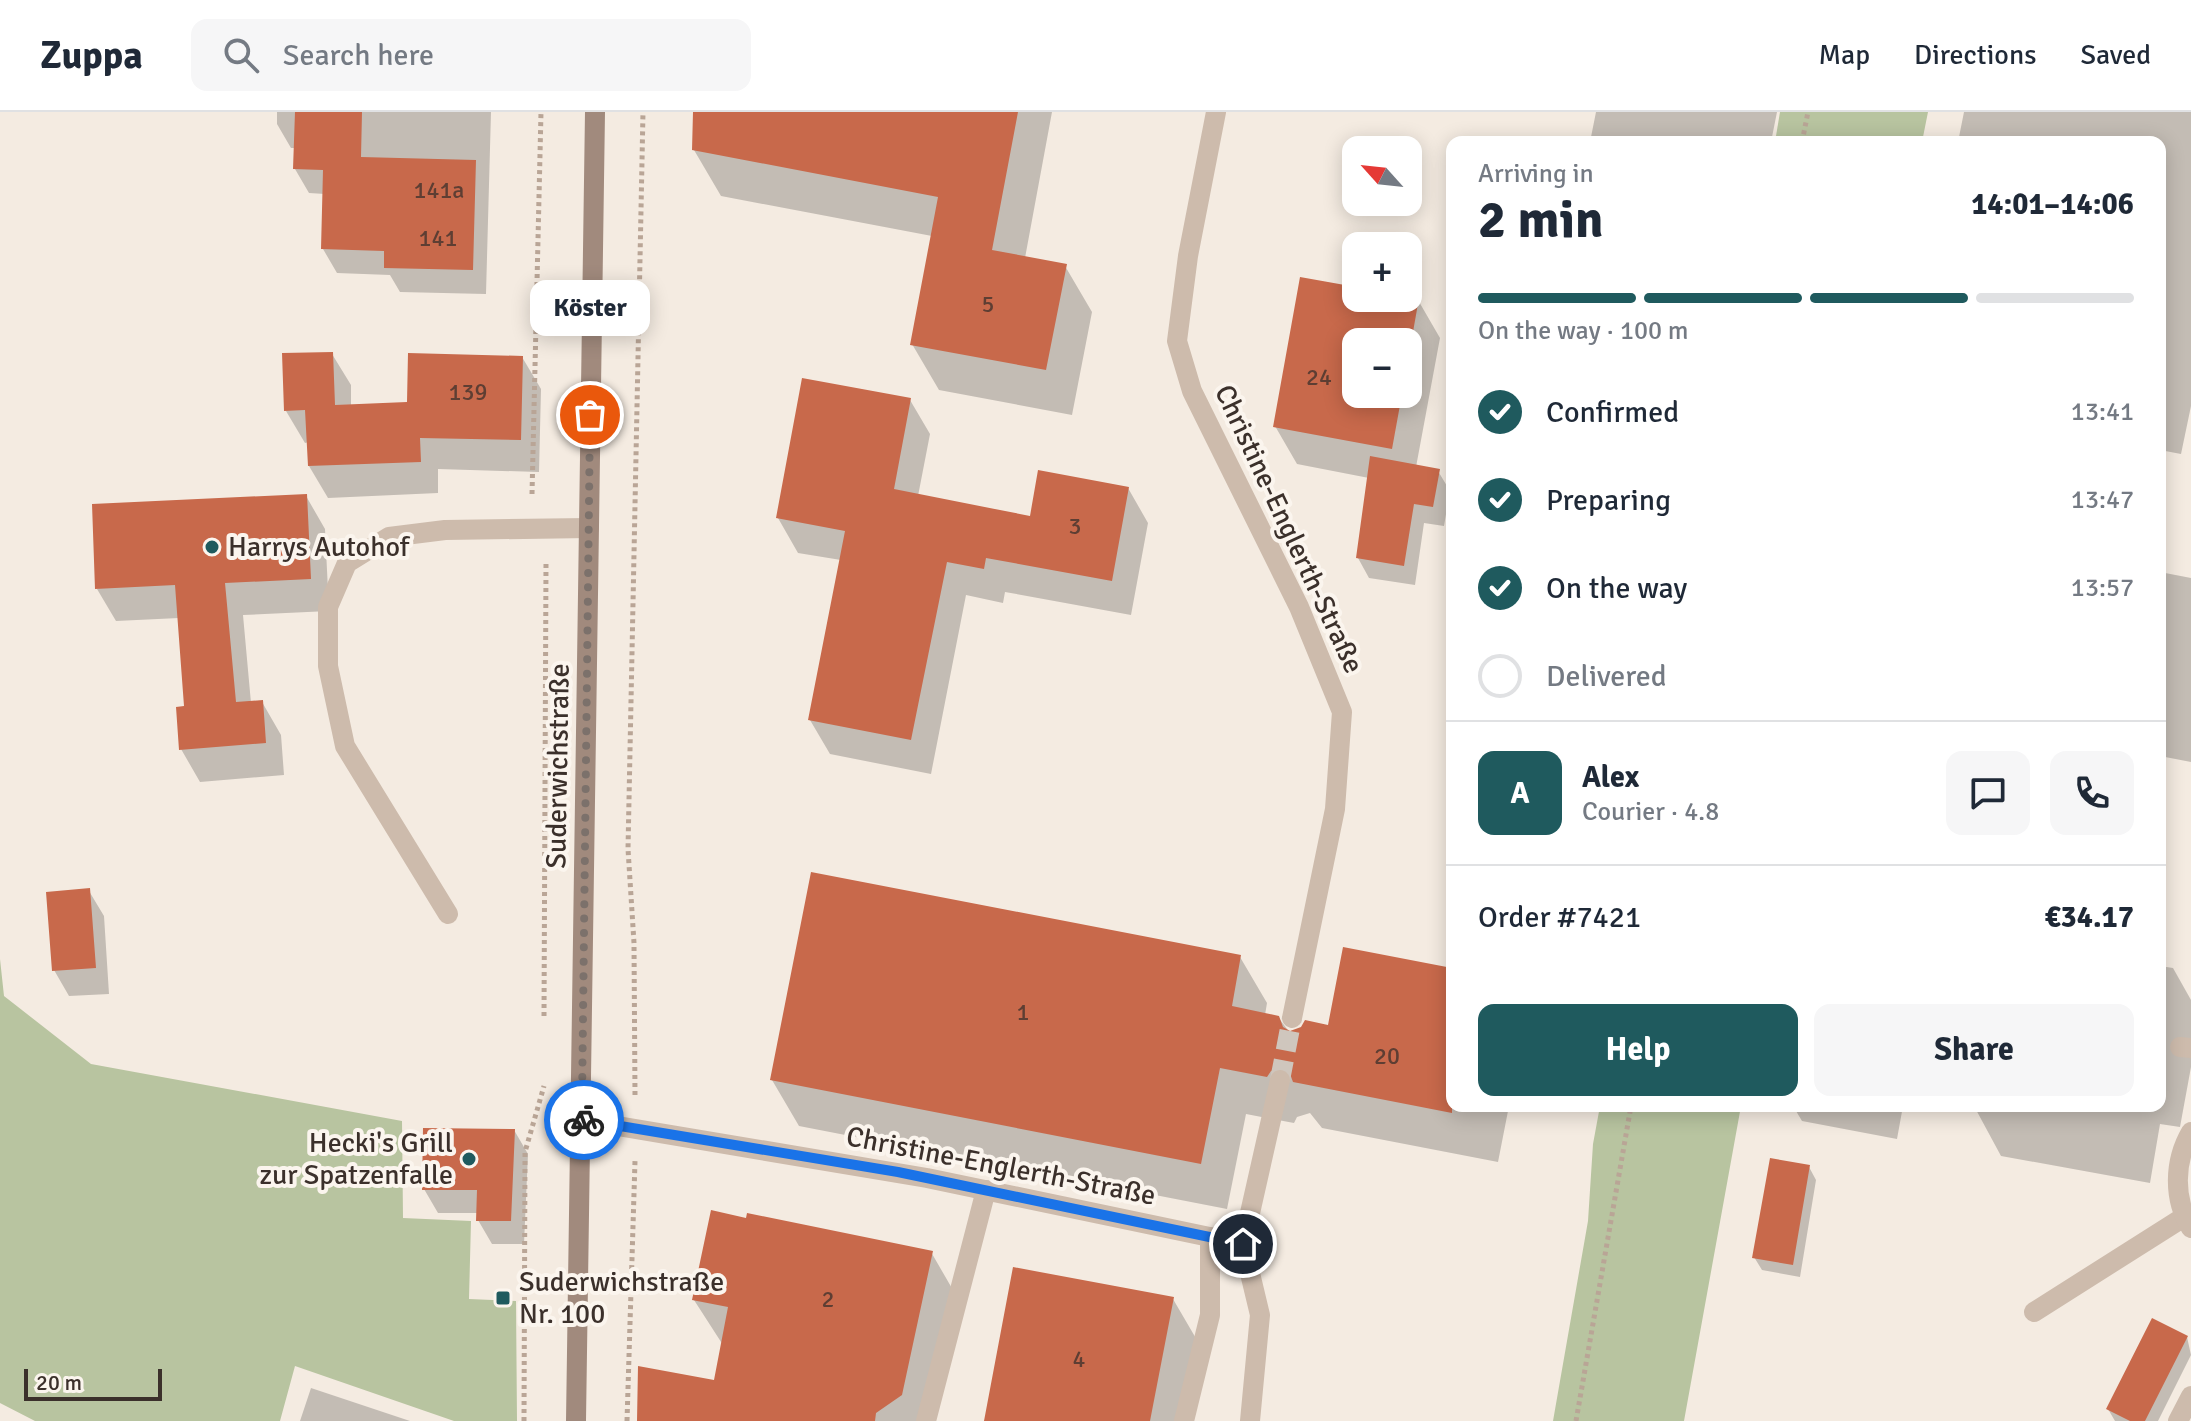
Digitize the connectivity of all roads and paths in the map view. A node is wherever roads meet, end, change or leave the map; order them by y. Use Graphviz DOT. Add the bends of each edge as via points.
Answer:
graph roads {
  1 [pos="541,112"];
  2 [pos="595,112"];
  3 [pos="643,112"];
  4 [pos="1216,112"];
  5 [pos="1808,112"];
  6 [pos="1803,136"];
  7 [pos="589,528"];
  8 [pos="545,529"];
  9 [pos="448,914"];
  10 [pos="1292,1018"];
  11 [pos="544,1027"];
  12 [pos="544,1073"];
  13 [pos="1280,1080"];
  14 [pos="635,1094"];
  15 [pos="1630,1112"];
  16 [pos="582,1120"];
  17 [pos="2191,1132"];
  18 [pos="634,1177"];
  19 [pos="986,1190"];
  20 [pos="2188,1222"];
  21 [pos="1210,1237"];
  22 [pos="1243,1244"];
  23 [pos="2034,1312"];
  24 [pos="2191,1396"];
  25 [pos="524,1421"];
  26 [pos="576,1421"];
  27 [pos="627,1421"];
  28 [pos="926,1421"];
  29 [pos="1184,1421"];
  30 [pos="1250,1421"];
  31 [pos="1576,1421"];
  32 [pos="2178,1421"];
  1 -- 8 [label="path" via="531,489"];
  2 -- 7 [label="main road, Suderwichstraße"];
  3 -- 14 [label="path" via="628,849"];
  4 -- 10 [label="street, Christine-Englerth-Straße" via="1177,341 1192,391 1299,607 1342,712 1335,809"];
  5 -- 6 [label="path"];
  7 -- 8 [label="street"];
  7 -- 16 [label="main road, Suderwichstraße"];
  8 -- 9 [label="street" via="445,530 389,537 347,563 328,607 328,666 345,746"];
  8 -- 11 [label="path"];
  12 -- 25 [label="path" via="525,1152"];
  13 -- 22 [label="street"];
  15 -- 31 [label="path"];
  16 -- 19 [label="street, Christine-Englerth-Straße"];
  16 -- 26 [label="main road, Suderwichstraße"];
  17 -- 20 [label="street" via="2177,1181"];
  18 -- 27 [label="path"];
  19 -- 21 [label="street, Christine-Englerth-Straße"];
  19 -- 28 [label="street"];
  20 -- 23 [label="street"];
  21 -- 22 [label="street, Christine-Englerth-Straße"];
  21 -- 29 [label="street" via="1210,1315"];
  22 -- 30 [label="street" via="1260,1315"];
  24 -- 32 [label="street"];
}
